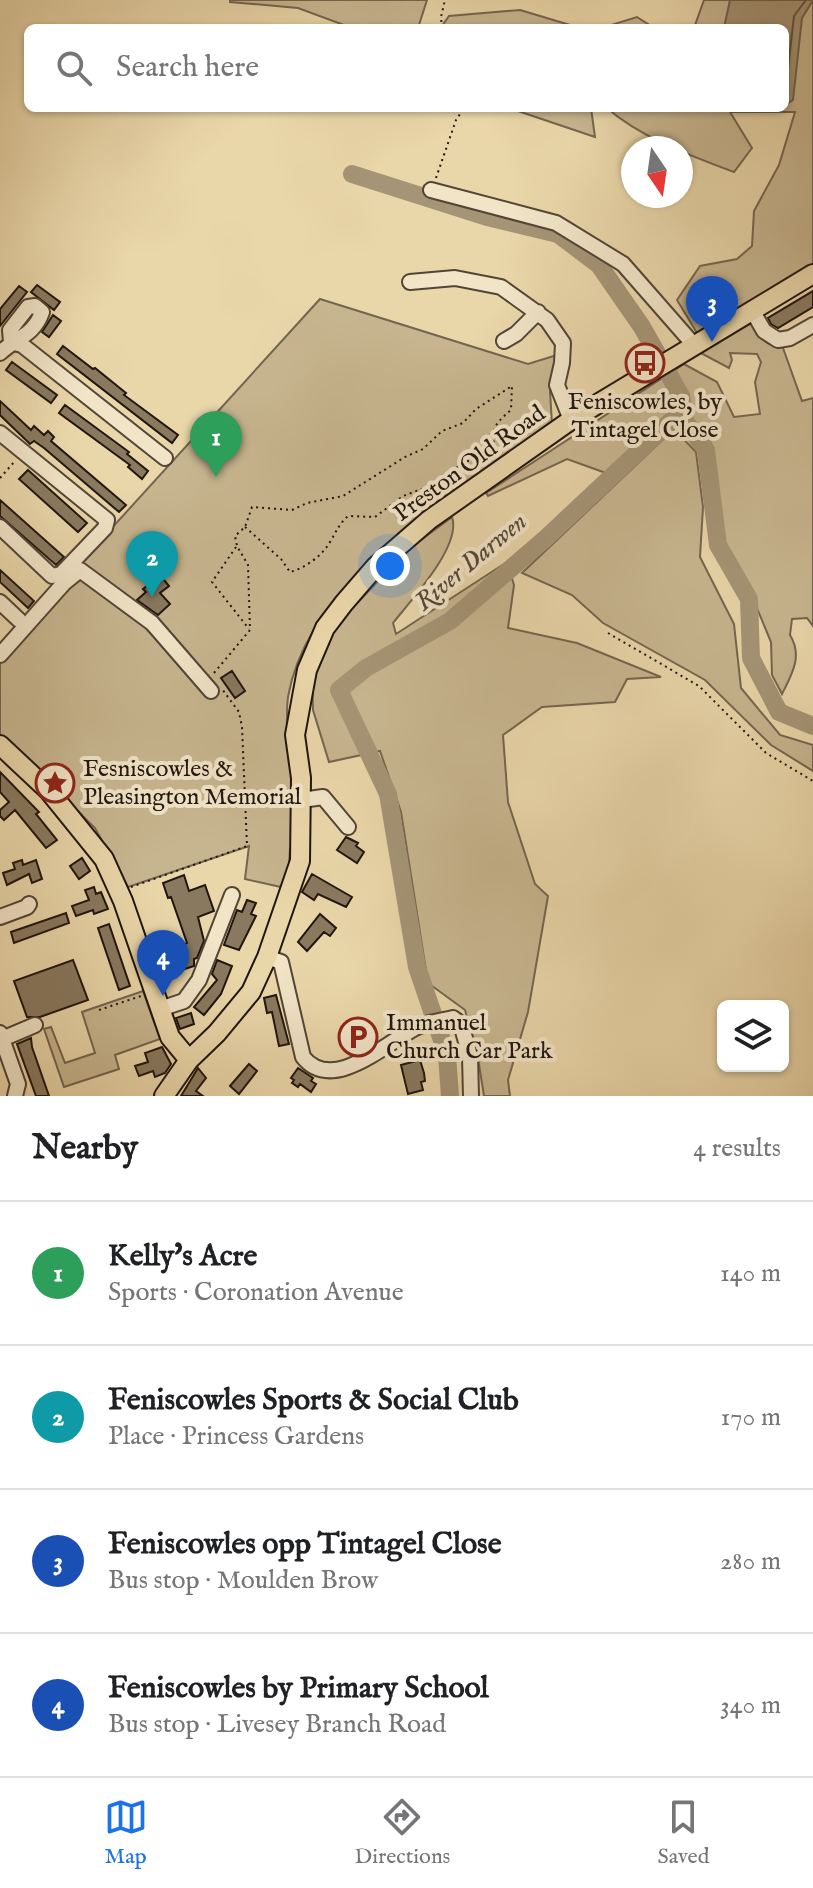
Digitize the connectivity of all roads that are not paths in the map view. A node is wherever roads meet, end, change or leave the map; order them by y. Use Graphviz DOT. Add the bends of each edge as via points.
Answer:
graph roads {
  1 [pos="431,190"];
  2 [pos="813,274"];
  3 [pos="410,282"];
  4 [pos="752,310"];
  5 [pos="538,312"];
  6 [pos="813,325"];
  7 [pos="504,341"];
  8 [pos="694,345"];
  9 [pos="5,348"];
  10 [pos="571,420"];
  11 [pos="0,433"];
  12 [pos="165,458"];
  13 [pos="0,527"];
  14 [pos="0,602"];
  15 [pos="19,620"];
  16 [pos="0,655"];
  17 [pos="212,687"];
  18 [pos="0,745"];
  19 [pos="302,800"];
  20 [pos="348,827"];
  21 [pos="232,895"];
  22 [pos="29,904"];
  23 [pos="0,917"];
  24 [pos="267,957"];
  25 [pos="157,1001"];
  26 [pos="35,1025"];
  27 [pos="1,1036"];
  28 [pos="189,1060"];
  29 [pos="15,1096"];
  30 [pos="164,1096"];
  31 [pos="471,1096"];
  1 -- 8 [label="street" via="556,223 623,264"];
  2 -- 4 [label="main road, Preston Old Road"];
  3 -- 5 [label="street" via="455,278 501,287"];
  4 -- 6 [label="street" via="764,331 778,340"];
  4 -- 8 [label="main road, Preston Old Road"];
  5 -- 7 [label="street"];
  5 -- 10 [label="street" via="563,343 557,385"];
  8 -- 10 [label="main road, Preston Old Road"];
  9 -- 12 [label="street" via="22,345"];
  10 -- 19 [label="main road, Preston Old Road" via="429,520 376,566 325,628 307,670 295,735"];
  11 -- 13 [label="street" via="107,520 61,574 52,576"];
  14 -- 15 [label="street"];
  16 -- 17 [label="street" via="80,570 152,623"];
  18 -- 25 [label="main road" via="49,791 104,859"];
  19 -- 20 [label="street" via="323,797"];
  19 -- 24 [label="main road, Preston Old Road" via="300,861"];
  21 -- 25 [label="street" via="199,980 184,1001"];
  22 -- 23 [label="street"];
  24 -- 28 [label="main road, Preston Old Road" via="251,992"];
  24 -- 31 [label="street" via="281,962 303,1057 314,1069 347,1067 419,1026 457,1021 470,1056"];
  25 -- 28 [label="main road" via="170,1037"];
  26 -- 27 [label="street"];
  27 -- 29 [label="street" via="18,1084"];
  28 -- 30 [label="main road, Preston Old Road"];
}
